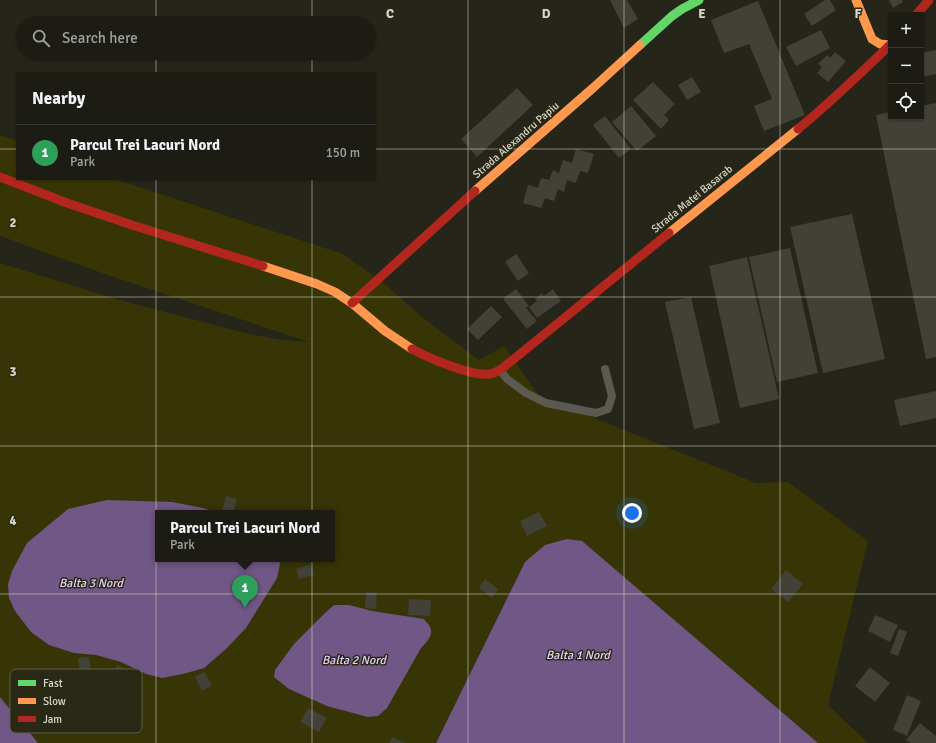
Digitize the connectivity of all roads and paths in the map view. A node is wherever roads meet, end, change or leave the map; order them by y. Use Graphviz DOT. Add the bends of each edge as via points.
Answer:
graph roads {
  1 [pos="699,0"];
  2 [pos="856,0"];
  3 [pos="929,0"];
  4 [pos="919,12"];
  5 [pos="888,44"];
  6 [pos="888,46"];
  7 [pos="0,177"];
  8 [pos="352,303"];
  9 [pos="502,368"];
  10 [pos="605,369"];
  1 -- 8 [label="main road, Strada Alexandru Papiu" via="672,16"];
  2 -- 5 [label="main road" via="872,39 882,45"];
  3 -- 4 [label="main road"];
  6 -- 9 [label="main road, Strada Matei Basarab" via="820,111"];
  7 -- 8 [label="main road" via="132,225 309,281 338,293"];
  8 -- 9 [label="main road" via="392,336 427,356 471,373 491,374"];
  9 -- 10 [label="lane" via="507,379 546,403 596,413 608,409 612,396"];
}
